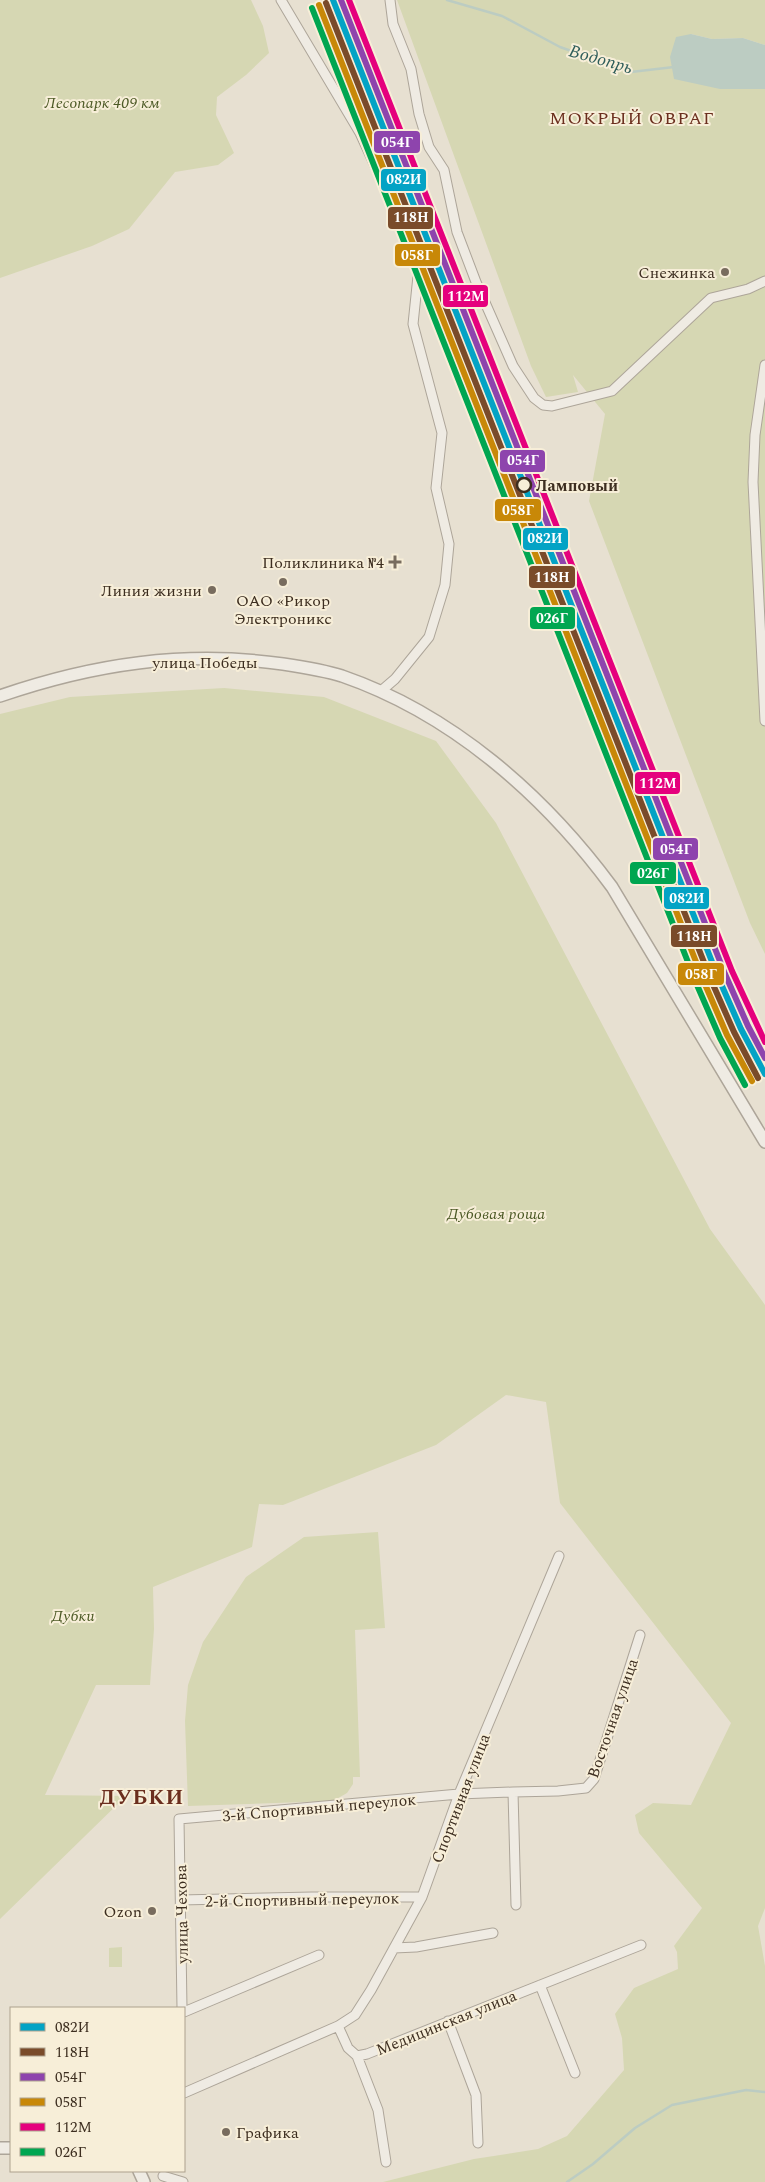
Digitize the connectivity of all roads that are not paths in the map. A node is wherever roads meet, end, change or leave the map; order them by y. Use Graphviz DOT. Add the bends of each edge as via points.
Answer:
graph roads {
  1 [pos="281,0"];
  2 [pos="390,0"];
  3 [pos="765,281"];
  4 [pos="765,365"];
  5 [pos="381,692"];
  6 [pos="0,696"];
  7 [pos="765,721"];
  8 [pos="765,1142"];
  9 [pos="559,1556"];
  10 [pos="640,1636"];
  11 [pos="513,1792"];
  12 [pos="460,1794"];
  13 [pos="179,1819"];
  14 [pos="422,1897"];
  15 [pos="181,1900"];
  16 [pos="516,1905"];
  17 [pos="493,1933"];
  18 [pos="641,1945"];
  19 [pos="394,1948"];
  20 [pos="318,1956"];
  21 [pos="540,1985"];
  22 [pos="182,2007"];
  23 [pos="185,2012"];
  24 [pos="448,2021"];
  25 [pos="338,2026"];
  26 [pos="357,2056"];
  27 [pos="575,2073"];
  28 [pos="185,2093"];
  29 [pos="478,2143"];
  30 [pos="386,2162"];
  31 [pos="163,2176"];
  32 [pos="182,2182"];
  1 -- 5 [label="street" via="360,133 412,248 418,276 413,324 442,433 436,488 449,544 445,585 429,637"];
  2 -- 3 [label="street" via="394,24 411,69 429,147 444,170 460,240 514,366 534,398 543,405 552,406 612,391 711,298"];
  4 -- 7 [label="street" via="755,435 753,482"];
  5 -- 6 [label="street, улица Победы" via="313,669 244,659 179,659 88,670"];
  5 -- 8 [label="street, улица Победы" via="430,716 480,752 539,800 584,849 612,887"];
  9 -- 12 [label="street, Спортивная улица"];
  10 -- 11 [label="street, Восточная улица" via="594,1779 586,1788"];
  11 -- 12 [label="street, Восточная улица"];
  11 -- 16 [label="street"];
  12 -- 13 [label="street, 3-й Спортивный переулок"];
  12 -- 14 [label="street, Спортивная улица"];
  13 -- 15 [label="street, улица Чехова"];
  14 -- 15 [label="street, 2-й Спортивный переулок"];
  14 -- 19 [label="street, Спортивная улица"];
  15 -- 22 [label="street, улица Чехова"];
  17 -- 19 [label="street"];
  18 -- 21 [label="street, Медицинская улица"];
  19 -- 25 [label="street, Спортивная улица" via="355,2015"];
  20 -- 23 [label="street"];
  21 -- 24 [label="street, Медицинская улица"];
  21 -- 27 [label="street"];
  24 -- 26 [label="street, Медицинская улица"];
  24 -- 29 [label="street" via="476,2095"];
  25 -- 26 [label="street, Медицинская улица" via="348,2048"];
  25 -- 28 [label="street"];
  26 -- 30 [label="street" via="378,2110"];
  31 -- 32 [label="street"];
}
